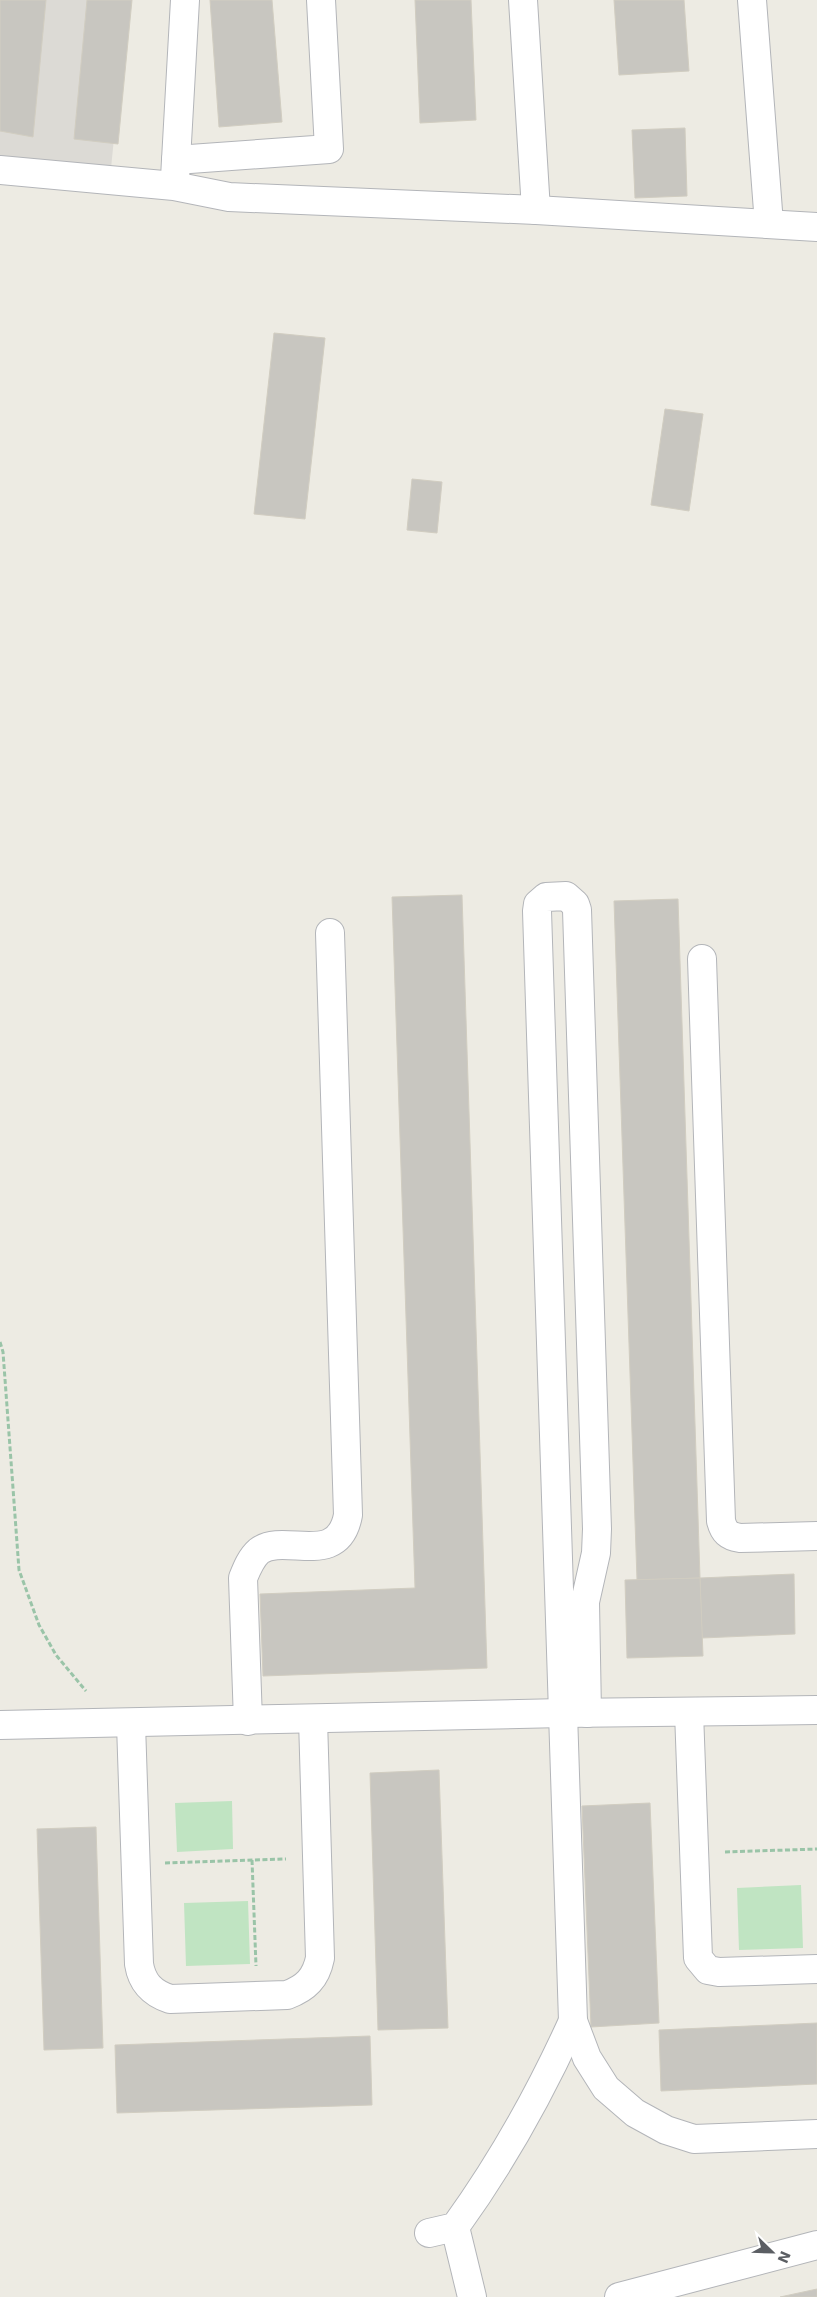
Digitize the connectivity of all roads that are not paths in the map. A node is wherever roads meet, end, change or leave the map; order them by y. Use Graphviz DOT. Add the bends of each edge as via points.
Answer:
graph roads {
  1 [pos="185,0"];
  2 [pos="321,0"];
  3 [pos="523,0"];
  4 [pos="752,0"];
  5 [pos="0,170"];
  6 [pos="175,173"];
  7 [pos="536,210"];
  8 [pos="769,224"];
  9 [pos="817,227"];
  10 [pos="330,933"];
  11 [pos="702,959"];
  12 [pos="817,1536"];
  13 [pos="817,1710"];
  14 [pos="689,1712"];
  15 [pos="575,1713"];
  16 [pos="312,1720"];
  17 [pos="248,1721"];
  18 [pos="123,1724"];
  19 [pos="0,1725"];
  20 [pos="817,1969"];
  21 [pos="573,2021"];
  22 [pos="817,2134"];
  23 [pos="455,2227"];
  24 [pos="429,2233"];
  25 [pos="817,2244"];
  26 [pos="472,2297"];
  27 [pos="619,2297"];
  1 -- 6 [label="street"];
  2 -- 6 [label="street" via="329,149"];
  3 -- 7 [label="street"];
  4 -- 8 [label="street"];
  5 -- 6 [label="street"];
  6 -- 7 [label="street" via="229,197"];
  7 -- 8 [label="street"];
  8 -- 9 [label="street"];
  10 -- 17 [label="street" via="348,1515 342,1534 325,1545 270,1547 261,1550 251,1560 243,1578"];
  11 -- 12 [label="street" via="721,1521 724,1531 740,1538"];
  13 -- 14 [label="street"];
  14 -- 15 [label="street"];
  14 -- 20 [label="street" via="698,1958 708,1970 719,1972"];
  15 -- 15 [label="street" via="585,1602 595,1559 597,1529 577,910 566,896 546,897 538,904 537,911"];
  15 -- 16 [label="street"];
  15 -- 21 [label="street"];
  16 -- 17 [label="street"];
  16 -- 18 [label="street" via="318,1969 312,1980 288,1995 170,1999 149,1988 140,1973 136,1864"];
  17 -- 18 [label="street"];
  18 -- 19 [label="street"];
  21 -- 22 [label="street" via="587,2058 606,2088 635,2113 666,2130 694,2139"];
  21 -- 23 [label="street" via="533,2106 509,2148"];
  23 -- 24 [label="street"];
  23 -- 26 [label="street"];
  25 -- 27 [label="street"];
}
